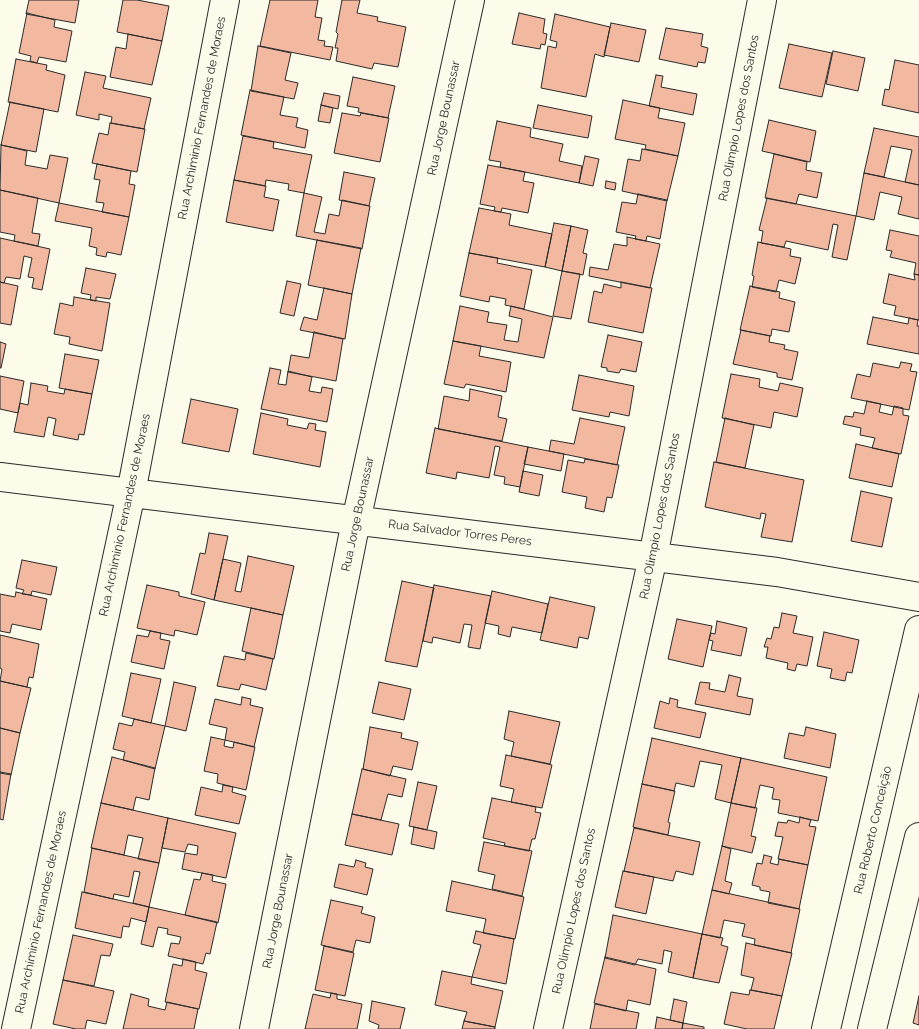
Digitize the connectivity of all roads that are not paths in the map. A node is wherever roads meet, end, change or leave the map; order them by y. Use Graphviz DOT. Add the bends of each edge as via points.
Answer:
graph roads {
  1 [pos="225,0"];
  2 [pos="470,0"];
  3 [pos="762,0"];
  4 [pos="0,477"];
  5 [pos="131,493"];
  6 [pos="356,520"];
  7 [pos="653,557"];
  8 [pos="919,597"];
  9 [pos="919,630"];
  10 [pos="919,837"];
  11 [pos="16,1029"];
  12 [pos="254,1029"];
  13 [pos="548,1029"];
  14 [pos="826,1029"];
  15 [pos="872,1029"];
  1 -- 5 [label="street, Rua Archiminio Fernandes de Moraes"];
  2 -- 6 [label="street, Rua Jorge Bounassar"];
  3 -- 7 [label="street, Rua Olimpio Lopes dos Santos"];
  4 -- 5 [label="street, Rua Salvador Torres Peres"];
  5 -- 6 [label="street, Rua Salvador Torres Peres"];
  5 -- 11 [label="street, Rua Archiminio Fernandes de Moraes"];
  6 -- 7 [label="street, Rua Salvador Torres Peres"];
  6 -- 12 [label="street, Rua Jorge Bounassar"];
  7 -- 8 [label="street, Rua Salvador Torres Peres" via="777,572"];
  7 -- 13 [label="street, Rua Olimpio Lopes dos Santos"];
  9 -- 14 [label="street, Rua Roberto Conceição"];
  10 -- 15 [label="street"];
}
